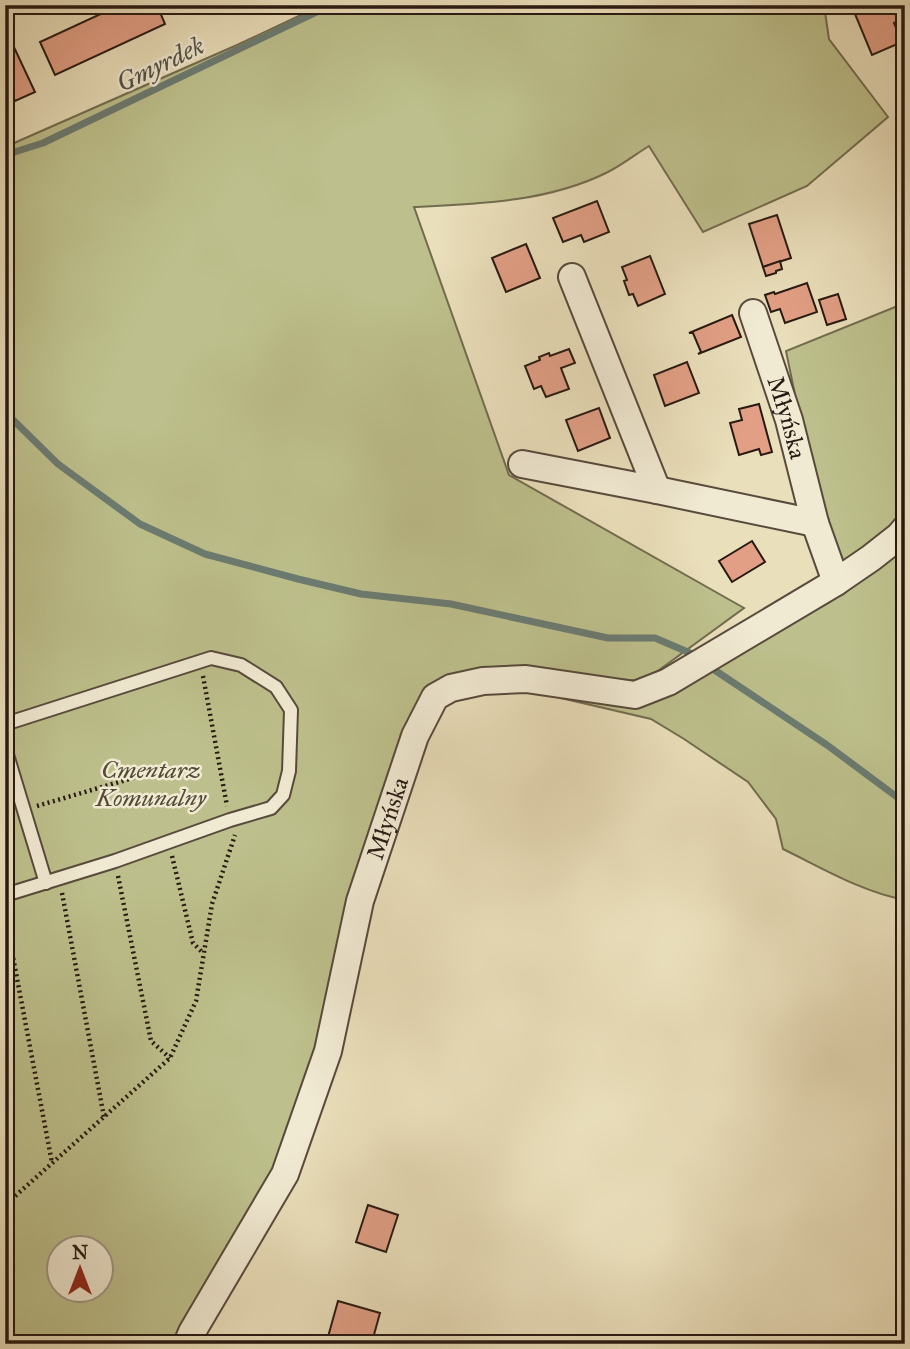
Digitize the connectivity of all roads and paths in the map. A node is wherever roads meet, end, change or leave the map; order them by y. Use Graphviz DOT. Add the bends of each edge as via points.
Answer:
graph roads {
  1 [pos="572,277"];
  2 [pos="753,313"];
  3 [pos="522,464"];
  4 [pos="657,490"];
  5 [pos="815,523"];
  6 [pos="905,529"];
  7 [pos="836,582"];
  8 [pos="200,661"];
  9 [pos="5,724"];
  10 [pos="5,748"];
  11 [pos="167,768"];
  12 [pos="24,810"];
  13 [pos="235,819"];
  14 [pos="169,842"];
  15 [pos="115,861"];
  16 [pos="52,881"];
  17 [pos="5,895"];
  18 [pos="5,915"];
  19 [pos="204,953"];
  20 [pos="170,1058"];
  21 [pos="104,1117"];
  22 [pos="52,1164"];
  23 [pos="5,1199"];
  24 [pos="187,1344"];
  1 -- 4 [label="street"];
  2 -- 5 [label="street, Młyńska" via="789,420"];
  3 -- 4 [label="street"];
  4 -- 5 [label="street"];
  5 -- 7 [label="street, Młyńska"];
  6 -- 7 [label="street, Młyńska"];
  7 -- 24 [label="street, Młyńska" via="668,682 635,695 526,679 483,681 435,697 415,736 360,901 328,1051 285,1174"];
  8 -- 9 [label="lane"];
  8 -- 13 [label="path"];
  8 -- 13 [label="lane" via="211,658 242,665 276,687 291,710 289,771 283,795 271,808"];
  10 -- 12 [label="lane"];
  11 -- 12 [label="path"];
  12 -- 16 [label="lane"];
  13 -- 14 [label="lane"];
  13 -- 19 [label="path"];
  14 -- 15 [label="lane"];
  14 -- 19 [label="path" via="193,943"];
  15 -- 16 [label="lane"];
  15 -- 20 [label="path" via="151,1041"];
  16 -- 17 [label="lane"];
  16 -- 21 [label="path"];
  18 -- 22 [label="path"];
  19 -- 20 [label="path" via="196,1000"];
  20 -- 21 [label="path"];
  21 -- 22 [label="path"];
  22 -- 23 [label="path" via="13,1198"];
}
